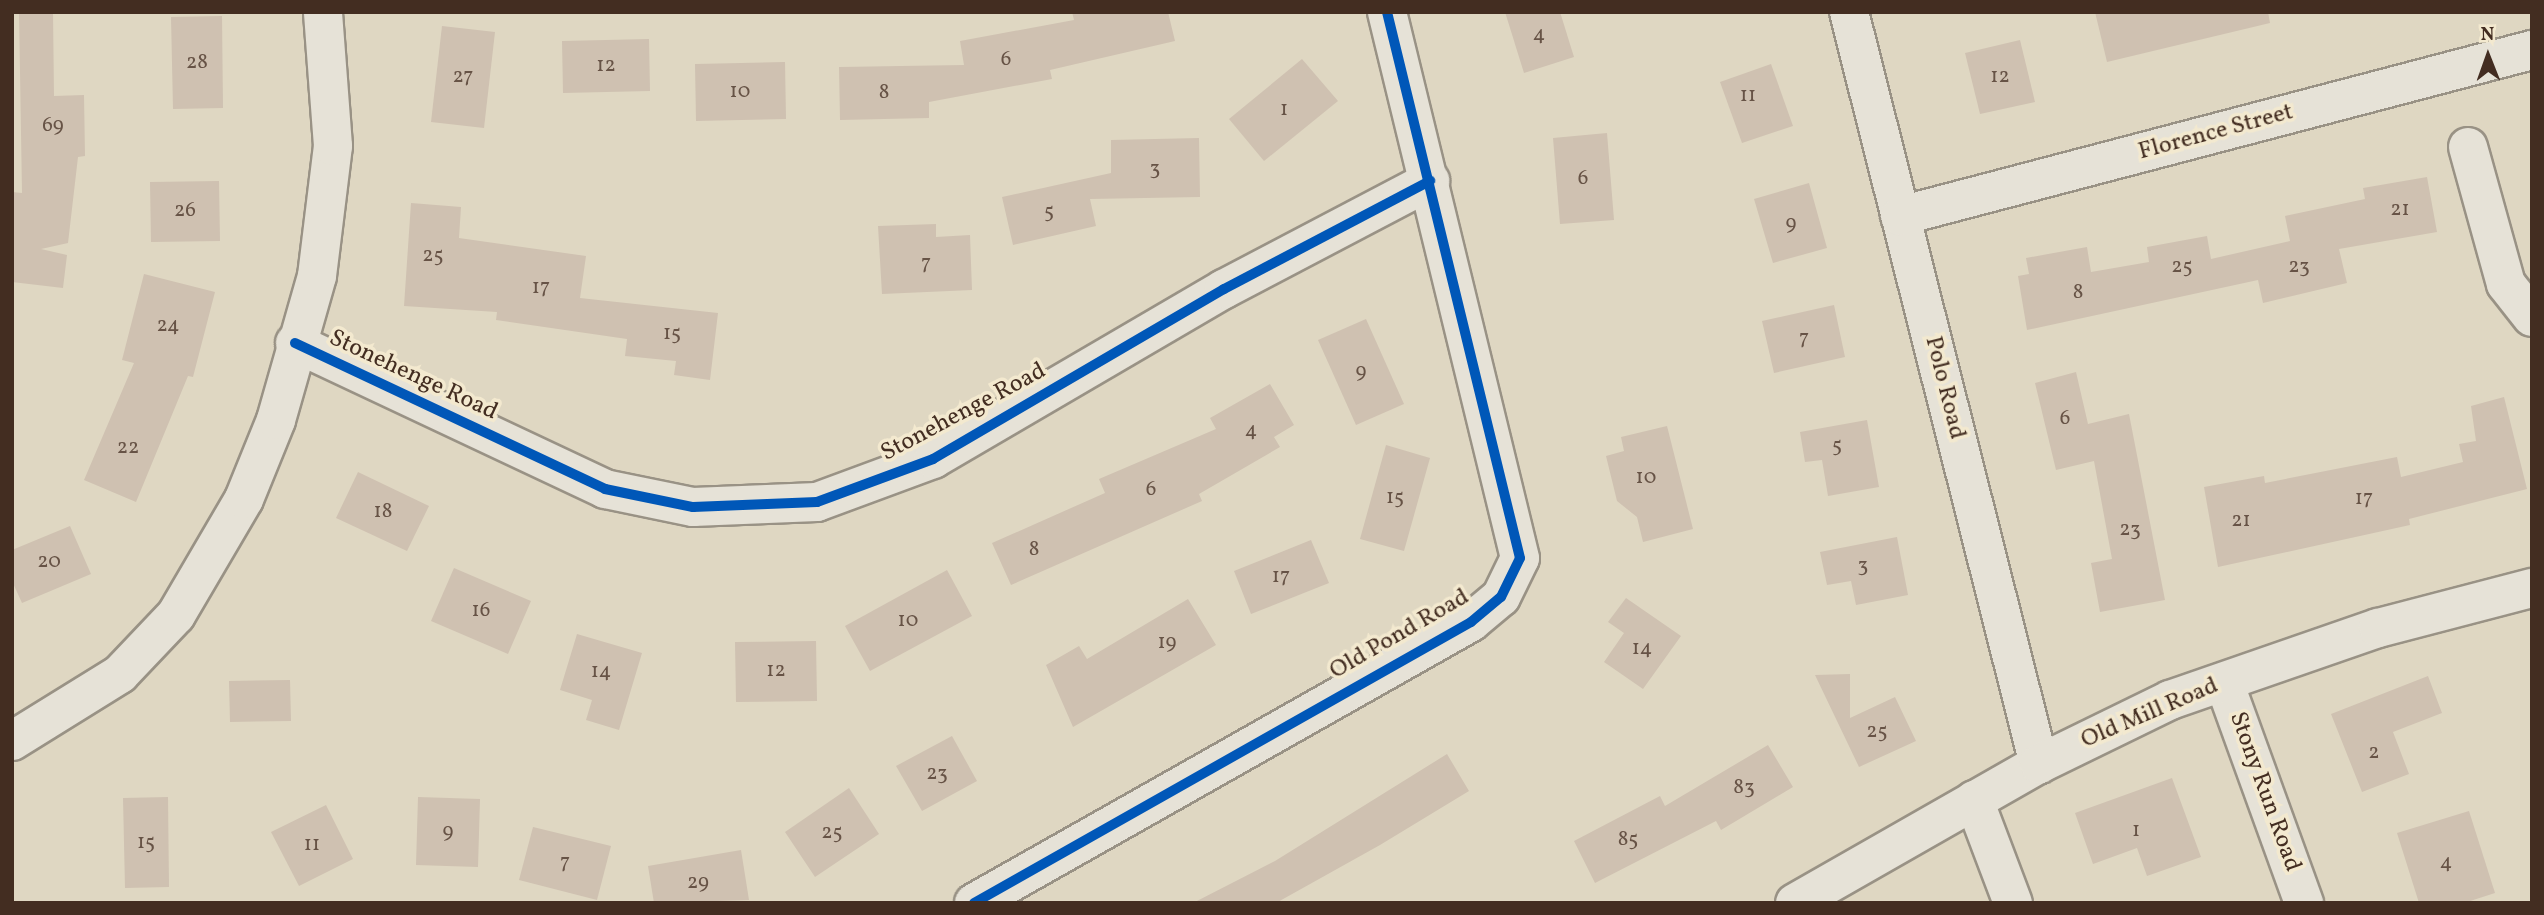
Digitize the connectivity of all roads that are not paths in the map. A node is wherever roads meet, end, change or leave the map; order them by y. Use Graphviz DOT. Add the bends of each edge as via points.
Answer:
graph roads {
  1 [pos="323,12"];
  2 [pos="1387,12"];
  3 [pos="1849,12"];
  4 [pos="2532,50"];
  5 [pos="2468,147"];
  6 [pos="1430,181"];
  7 [pos="1900,216"];
  8 [pos="2532,317"];
  9 [pos="295,343"];
  10 [pos="2532,588"];
  11 [pos="2224,682"];
  12 [pos="12,741"];
  13 [pos="2039,764"];
  14 [pos="1974,800"];
  15 [pos="974,903"];
  16 [pos="1795,903"];
  17 [pos="2013,903"];
  18 [pos="2304,903"];
  1 -- 9 [label="street" via="333,146 317,276"];
  2 -- 6 [label="street, Old Pond Road"];
  3 -- 7 [label="street, Polo Road"];
  4 -- 7 [label="street, Florence Street"];
  5 -- 8 [label="street" via="2497,260"];
  6 -- 9 [label="street, Stonehenge Road" via="1224,289 933,459 817,502 693,507 605,489"];
  6 -- 15 [label="street, Old Pond Road" via="1518,532 1520,558 1502,597 1471,622"];
  7 -- 13 [label="street, Polo Road"];
  9 -- 12 [label="street" via="276,420 244,499 176,615 120,674"];
  10 -- 11 [label="street, Old Mill Road" via="2378,628"];
  11 -- 13 [label="street, Old Mill Road" via="2170,700"];
  11 -- 18 [label="street, Stony Run Road"];
  13 -- 14 [label="street, Old Mill Road"];
  14 -- 16 [label="street, Old Mill Road"];
  14 -- 17 [label="street"];
}
